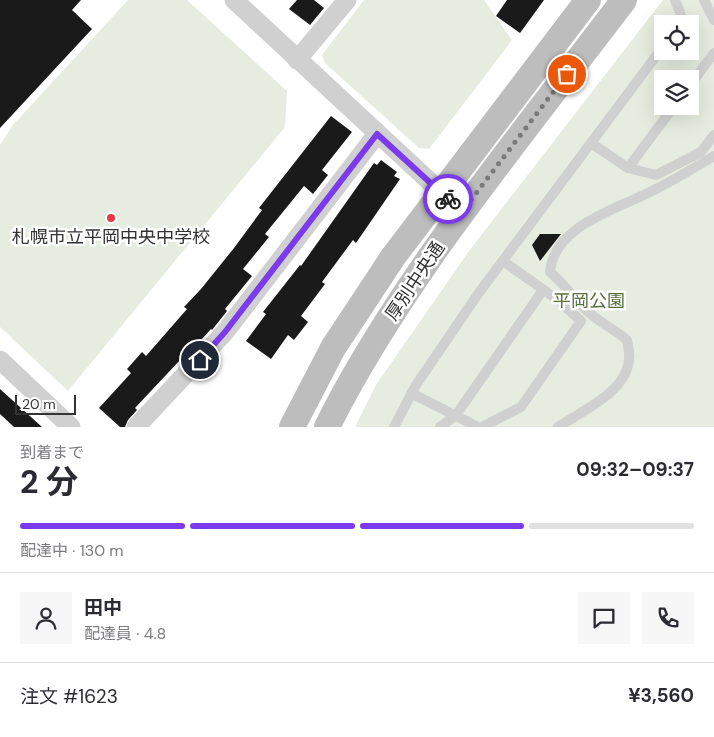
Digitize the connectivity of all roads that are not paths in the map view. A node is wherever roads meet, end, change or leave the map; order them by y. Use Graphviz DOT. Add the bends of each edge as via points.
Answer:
graph roads {
  1 [pos="234,0"];
  2 [pos="347,0"];
  3 [pos="588,0"];
  4 [pos="624,0"];
  5 [pos="675,0"];
  6 [pos="704,0"];
  7 [pos="681,15"];
  8 [pos="714,20"];
  9 [pos="714,53"];
  10 [pos="654,59"];
  11 [pos="297,60"];
  12 [pos="699,72"];
  13 [pos="667,115"];
  14 [pos="377,134"];
  15 [pos="714,135"];
  16 [pos="591,143"];
  17 [pos="714,156"];
  18 [pos="628,168"];
  19 [pos="441,192"];
  20 [pos="461,213"];
  21 [pos="502,261"];
  22 [pos="543,290"];
  23 [pos="0,360"];
  24 [pos="412,393"];
  25 [pos="456,415"];
  26 [pos="71,427"];
  27 [pos="136,427"];
  28 [pos="292,427"];
  29 [pos="327,427"];
  30 [pos="394,427"];
  31 [pos="440,427"];
  32 [pos="478,427"];
  33 [pos="482,427"];
  34 [pos="558,427"];
  1 -- 11 [label="street"];
  2 -- 11 [label="street"];
  3 -- 19 [label="main road, 厚別中央通"];
  4 -- 20 [label="main road, 厚別中央通"];
  5 -- 7 [label="lane"];
  6 -- 8 [label="lane"];
  9 -- 12 [label="lane"];
  10 -- 16 [label="lane"];
  11 -- 14 [label="street"];
  13 -- 18 [label="lane"];
  14 -- 19 [label="street"];
  14 -- 27 [label="street" via="225,332"];
  15 -- 18 [label="lane" via="701,152 656,176"];
  16 -- 18 [label="lane"];
  16 -- 21 [label="lane"];
  17 -- 34 [label="lane" via="574,230 551,261 550,272 585,309 627,340 629,358 622,381 612,391"];
  19 -- 20 [label="street"];
  19 -- 28 [label="main road, 厚別中央通" via="392,256 333,348"];
  20 -- 29 [label="main road, 厚別中央通" via="393,311 340,399"];
  21 -- 22 [label="lane"];
  21 -- 24 [label="lane"];
  22 -- 25 [label="lane"];
  22 -- 33 [label="lane" via="581,321 521,408"];
  23 -- 26 [label="street"];
  24 -- 25 [label="lane"];
  24 -- 30 [label="lane"];
  25 -- 31 [label="lane"];
  25 -- 32 [label="lane"];
}
